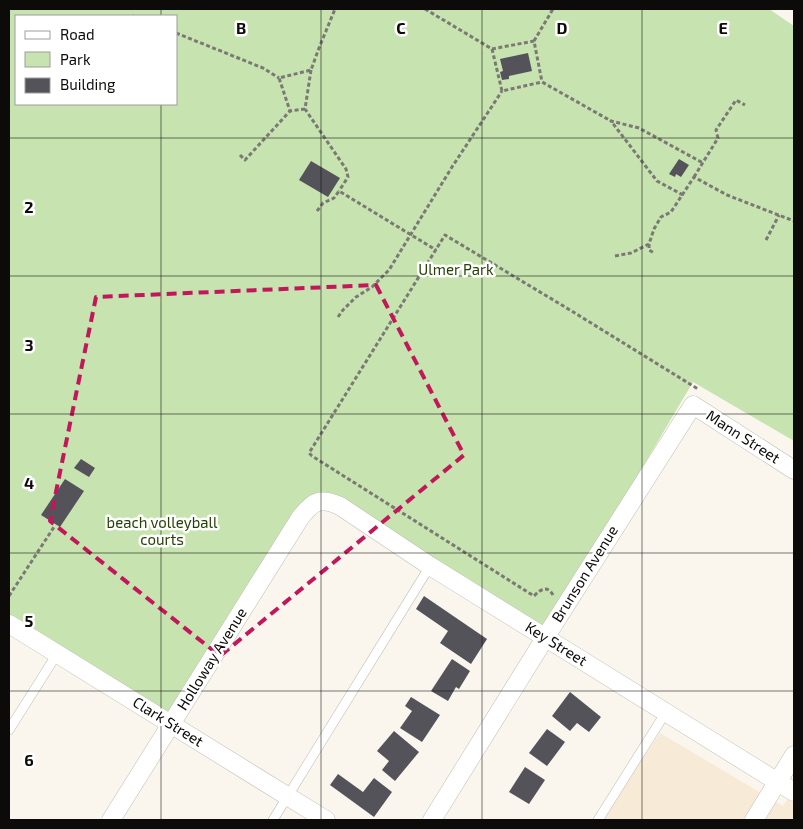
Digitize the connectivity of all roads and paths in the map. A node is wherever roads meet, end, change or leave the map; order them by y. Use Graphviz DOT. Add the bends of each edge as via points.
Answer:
graph roads {
  1 [pos="335,9"];
  2 [pos="425,9"];
  3 [pos="553,9"];
  4 [pos="178,34"];
  5 [pos="534,41"];
  6 [pos="492,49"];
  7 [pos="312,70"];
  8 [pos="278,78"];
  9 [pos="542,82"];
  10 [pos="502,91"];
  11 [pos="745,105"];
  12 [pos="305,109"];
  13 [pos="290,111"];
  14 [pos="611,121"];
  15 [pos="240,155"];
  16 [pos="703,162"];
  17 [pos="694,177"];
  18 [pos="338,191"];
  19 [pos="683,195"];
  20 [pos="317,211"];
  21 [pos="779,215"];
  22 [pos="794,221"];
  23 [pos="411,235"];
  24 [pos="766,240"];
  25 [pos="649,244"];
  26 [pos="436,250"];
  27 [pos="654,253"];
  28 [pos="615,256"];
  29 [pos="338,318"];
  30 [pos="698,398"];
  31 [pos="794,470"];
  32 [pos="317,502"];
  33 [pos="54,527"];
  34 [pos="430,566"];
  35 [pos="9,596"];
  36 [pos="554,599"];
  37 [pos="9,624"];
  38 [pos="545,638"];
  39 [pos="57,654"];
  40 [pos="666,712"];
  41 [pos="171,724"];
  42 [pos="9,730"];
  43 [pos="794,755"];
  44 [pos="778,781"];
  45 [pos="794,792"];
  46 [pos="288,797"];
  47 [pos="111,820"];
  48 [pos="274,820"];
  49 [pos="326,820"];
  50 [pos="432,820"];
  51 [pos="598,820"];
  52 [pos="754,820"];
  1 -- 7 [label="path"];
  2 -- 6 [label="path"];
  3 -- 5 [label="path"];
  4 -- 8 [label="path" via="263,68"];
  5 -- 6 [label="path"];
  5 -- 9 [label="path"];
  6 -- 10 [label="path"];
  7 -- 8 [label="path"];
  7 -- 12 [label="path"];
  8 -- 13 [label="path"];
  9 -- 10 [label="path"];
  9 -- 14 [label="path"];
  10 -- 23 [label="path"];
  11 -- 16 [label="path" via="736,100 716,130 718,138"];
  12 -- 13 [label="path"];
  12 -- 18 [label="path" via="346,169 348,177"];
  13 -- 15 [label="path" via="245,160"];
  14 -- 16 [label="path" via="639,128"];
  14 -- 19 [label="path" via="657,181"];
  16 -- 17 [label="path"];
  17 -- 19 [label="path"];
  17 -- 21 [label="path" via="727,195"];
  18 -- 20 [label="path"];
  18 -- 23 [label="path"];
  19 -- 25 [label="path" via="671,212 661,217"];
  21 -- 22 [label="path"];
  21 -- 24 [label="path"];
  23 -- 26 [label="path"];
  23 -- 29 [label="path" via="389,270 356,297"];
  25 -- 27 [label="path" via="649,250"];
  25 -- 28 [label="path"];
  26 -- 30 [label="path" via="445,235 570,310"];
  26 -- 36 [label="path" via="309,454 534,596 545,589 552,593"];
  30 -- 31 [label="street, Mann Street"];
  30 -- 38 [label="street, Brunson Avenue"];
  32 -- 34 [label="street, Key Street" via="328,501 340,506"];
  32 -- 41 [label="street, Holloway Avenue" via="300,518"];
  33 -- 35 [label="path"];
  34 -- 38 [label="street, Key Street"];
  34 -- 46 [label="lane"];
  37 -- 39 [label="street, Clark Street"];
  38 -- 40 [label="street, Key Street"];
  38 -- 50 [label="street, Brunson Avenue"];
  39 -- 41 [label="street, Clark Street"];
  39 -- 42 [label="lane"];
  40 -- 44 [label="street, Key Street"];
  40 -- 51 [label="lane"];
  41 -- 46 [label="street, Clark Street"];
  41 -- 47 [label="street, Holloway Avenue"];
  43 -- 44 [label="street"];
  44 -- 45 [label="street, Key Street"];
  44 -- 52 [label="street"];
  46 -- 48 [label="lane"];
  46 -- 49 [label="street, Clark Street"];
}
